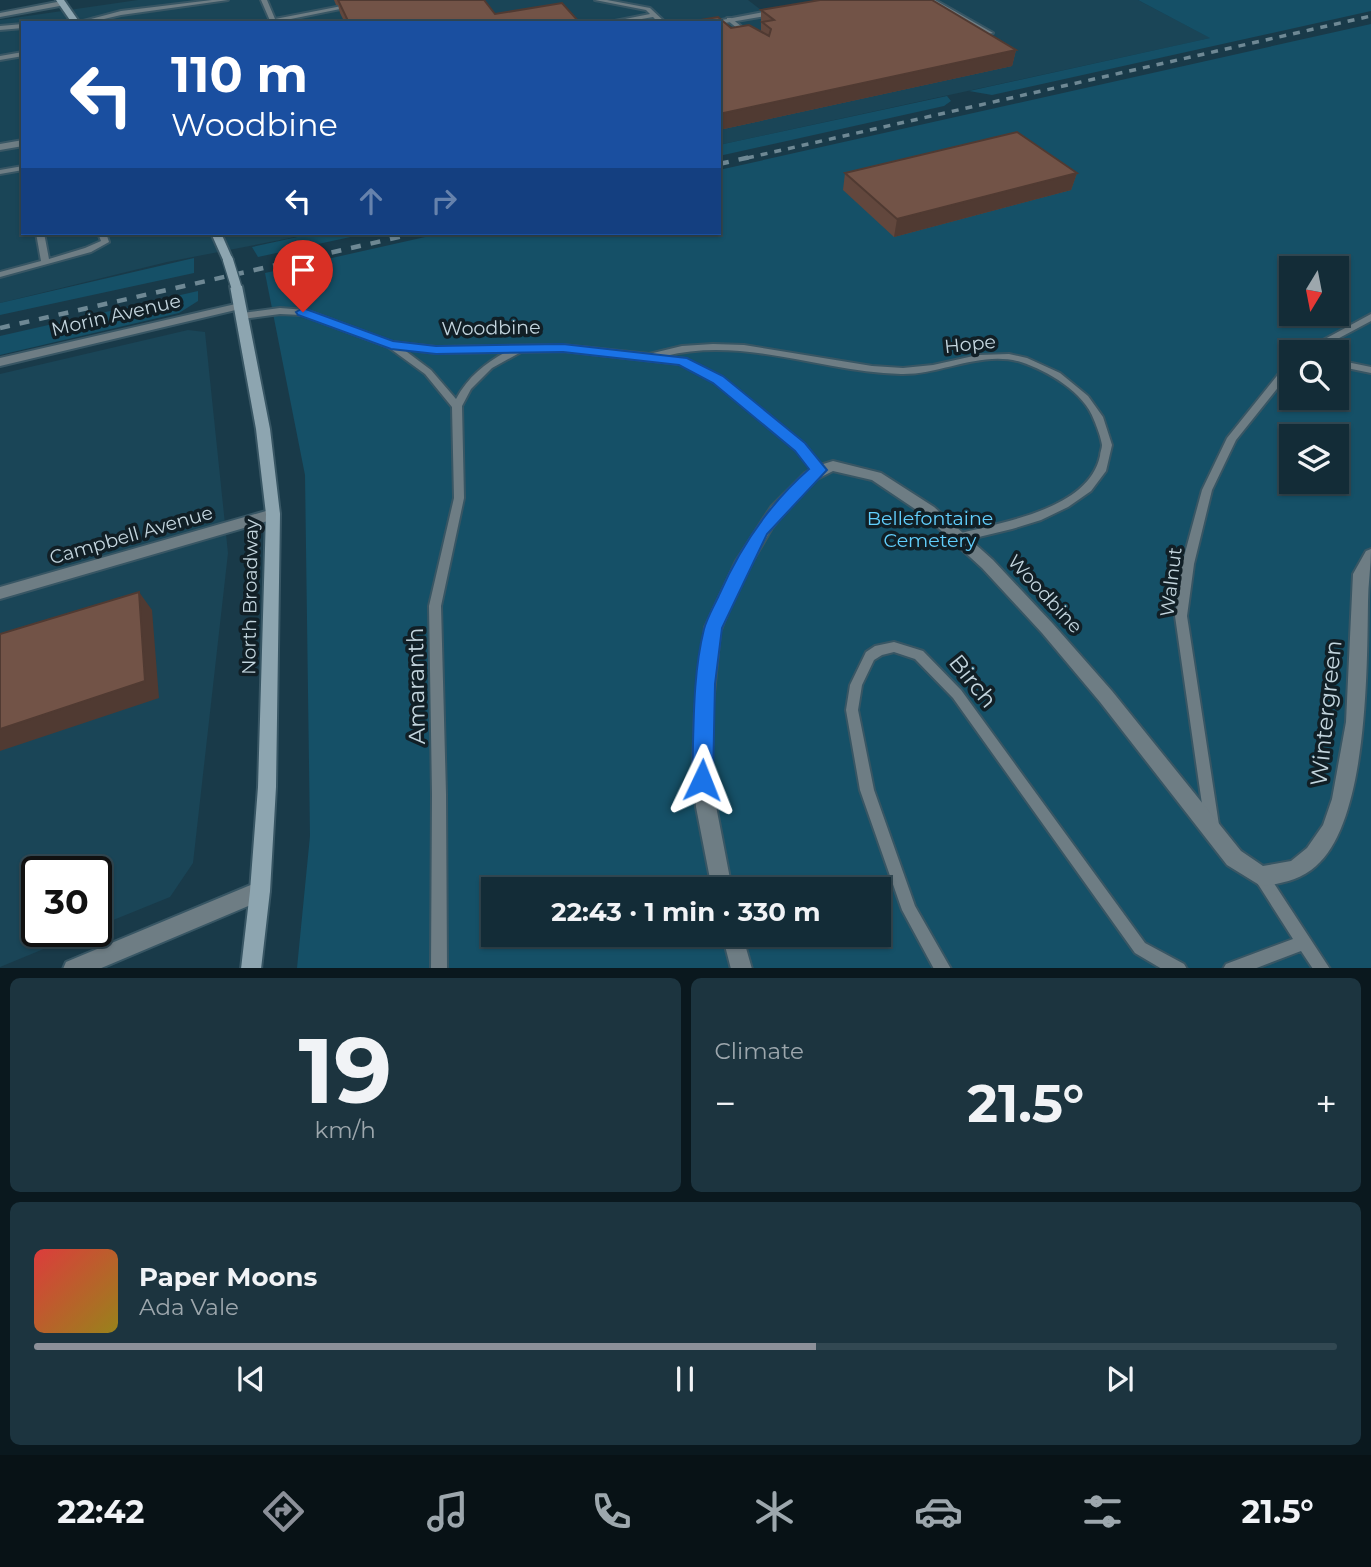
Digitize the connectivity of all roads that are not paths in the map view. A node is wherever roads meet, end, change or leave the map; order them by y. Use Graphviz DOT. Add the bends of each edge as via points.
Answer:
graph roads {
  1 [pos="72,0"];
  2 [pos="225,0"];
  3 [pos="264,0"];
  4 [pos="598,0"];
  5 [pos="931,0"];
  6 [pos="61,2"];
  7 [pos="356,6"];
  8 [pos="784,10"];
  9 [pos="0,15"];
  10 [pos="655,15"];
  11 [pos="729,19"];
  12 [pos="76,21"];
  13 [pos="87,21"];
  14 [pos="273,21"];
  15 [pos="278,21"];
  16 [pos="620,21"];
  17 [pos="661,21"];
  18 [pos="720,21"];
  19 [pos="21,26"];
  20 [pos="0,28"];
  21 [pos="990,33"];
  22 [pos="758,42"];
  23 [pos="21,54"];
  24 [pos="0,58"];
  25 [pos="21,143"];
  26 [pos="0,146"];
  27 [pos="21,168"];
  28 [pos="0,172"];
  29 [pos="40,235"];
  30 [pos="103,235"];
  31 [pos="217,235"];
  32 [pos="45,262"];
  33 [pos="0,275"];
  34 [pos="241,311"];
  35 [pos="1371,317"];
  36 [pos="1328,340"];
  37 [pos="391,345"];
  38 [pos="522,348"];
  39 [pos="651,357"];
  40 [pos="0,362"];
  41 [pos="1349,365"];
  42 [pos="1371,370"];
  43 [pos="1279,379"];
  44 [pos="457,406"];
  45 [pos="819,470"];
  46 [pos="273,514"];
  47 [pos="958,538"];
  48 [pos="1371,555"];
  49 [pos="0,593"];
  50 [pos="1213,831"];
  51 [pos="1261,876"];
  52 [pos="720,877"];
  53 [pos="260,891"];
  54 [pos="1303,943"];
  55 [pos="736,947"];
  56 [pos="73,968"];
  57 [pos="251,968"];
  58 [pos="439,968"];
  59 [pos="742,968"];
  60 [pos="943,968"];
  61 [pos="1179,968"];
  62 [pos="1231,968"];
  63 [pos="1322,968"];
  1 -- 6 [label="main road"];
  2 -- 13 [label="lane"];
  3 -- 14 [label="lane"];
  4 -- 10 [label="lane" via="648,9"];
  5 -- 21 [label="lane"];
  6 -- 9 [label="street"];
  6 -- 12 [label="main road"];
  7 -- 15 [label="lane"];
  8 -- 11 [label="street"];
  10 -- 16 [label="lane"];
  10 -- 17 [label="lane"];
  11 -- 18 [label="street"];
  11 -- 22 [label="lane"];
  19 -- 20 [label="lane"];
  23 -- 24 [label="lane"];
  25 -- 26 [label="street"];
  27 -- 28 [label="lane"];
  29 -- 32 [label="lane"];
  30 -- 32 [label="lane" via="105,242 98,247"];
  31 -- 34 [label="main road, North Broadway, bridge"];
  32 -- 33 [label="lane"];
  34 -- 37 [label="lane, Woodbine" via="303,312"];
  34 -- 40 [label="street, Morin Avenue"];
  34 -- 46 [label="main road, North Broadway"];
  35 -- 36 [label="lane"];
  37 -- 38 [label="lane, Woodbine" via="436,350"];
  37 -- 44 [label="lane" via="428,372"];
  38 -- 39 [label="lane, Woodbine"];
  38 -- 44 [label="lane" via="490,363 466,385"];
  39 -- 45 [label="lane, Woodbine" via="682,361 718,379 800,447"];
  39 -- 47 [label="lane, Hope" via="678,348 721,346 907,371 995,356 1020,359 1053,374 1085,399 1104,429 1106,458 1096,476 1049,514 1007,529"];
  41 -- 42 [label="lane"];
  43 -- 50 [label="lane, Walnut" via="1232,439 1207,490 1188,564 1181,616"];
  44 -- 58 [label="lane, Amaranth" via="459,498 435,606"];
  45 -- 47 [label="street, Woodbine" via="834,466 862,470 927,511"];
  45 -- 52 [label="street" via="761,530 713,628 702,780"];
  46 -- 49 [label="street, Campbell Avenue"];
  46 -- 53 [label="main road, North Broadway"];
  47 -- 50 [label="street, Woodbine" via="996,571 1071,652"];
  48 -- 51 [label="street, Wintergreen" via="1361,574 1354,726 1340,809 1314,856 1287,873"];
  50 -- 51 [label="street, Woodbine" via="1234,858"];
  51 -- 54 [label="lane, Woodbine"];
  53 -- 56 [label="street"];
  53 -- 57 [label="main road, North Broadway"];
  54 -- 62 [label="lane"];
  54 -- 63 [label="lane, Woodbine"];
  55 -- 59 [label="street"];
  60 -- 61 [label="lane, Birch" via="909,910 867,790 852,709 856,685 870,656 894,647 932,665 1140,948"];
}
